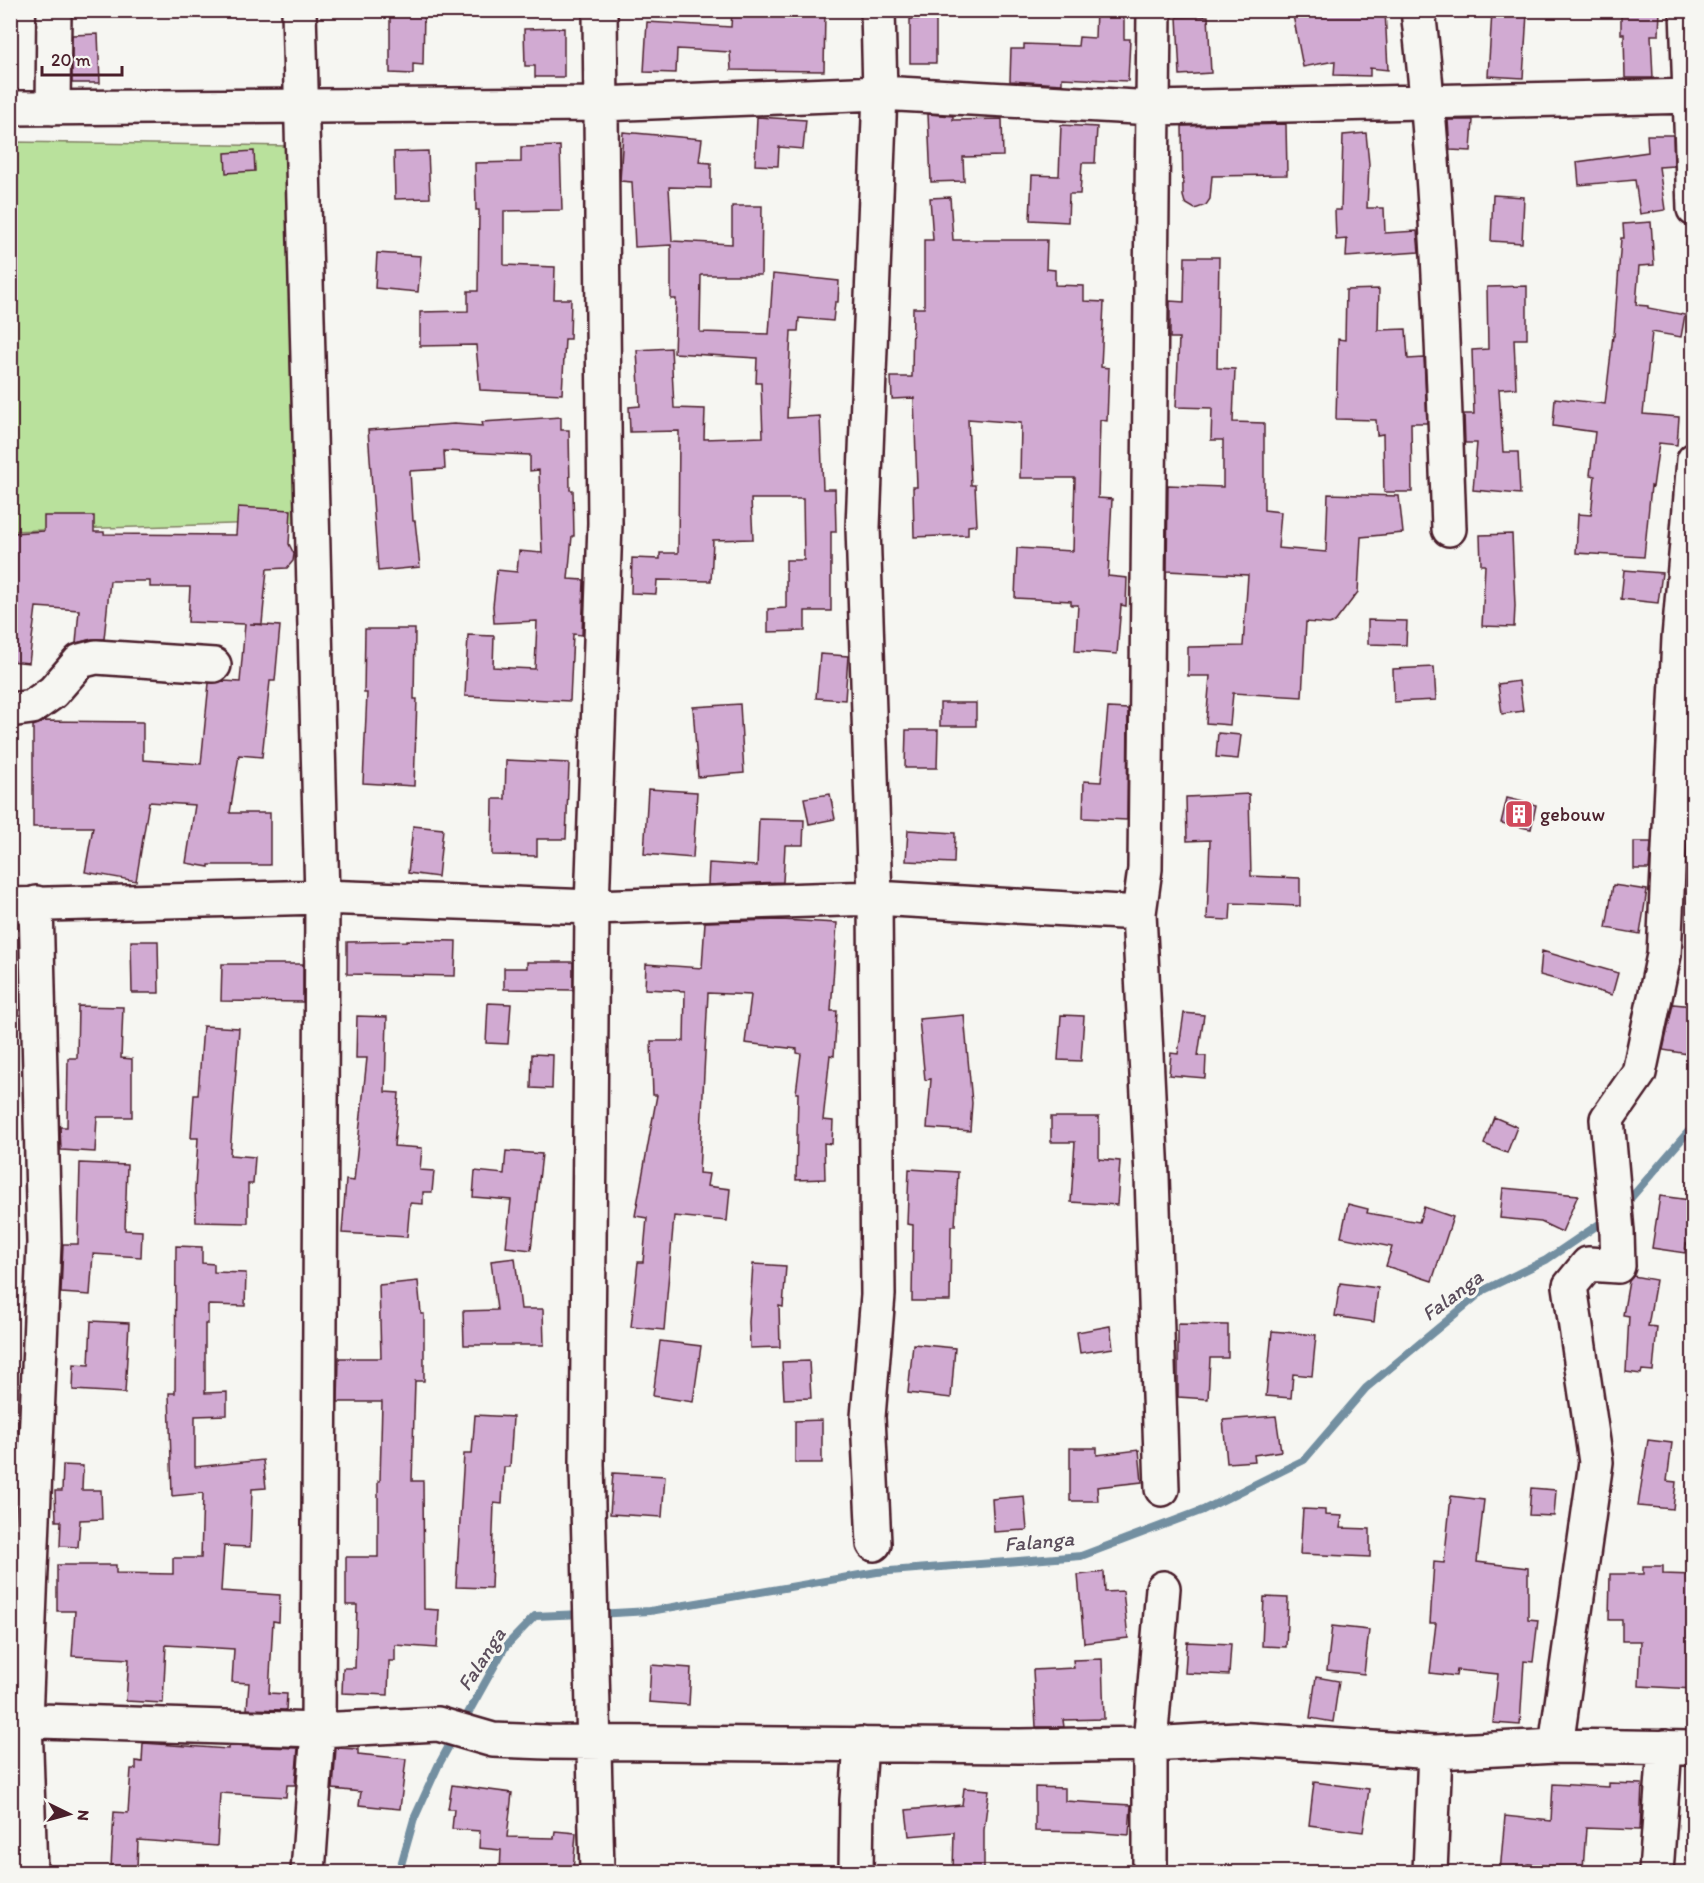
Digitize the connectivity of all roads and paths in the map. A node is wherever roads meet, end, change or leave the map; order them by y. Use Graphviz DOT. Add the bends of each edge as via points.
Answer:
graph roads {
  1 [pos="54,10"];
  2 [pos="299,10"];
  3 [pos="600,10"];
  4 [pos="878,10"];
  5 [pos="1154,10"];
  6 [pos="1418,10"];
  7 [pos="1687,10"];
  8 [pos="880,93"];
  9 [pos="1691,96"];
  10 [pos="1429,101"];
  11 [pos="601,104"];
  12 [pos="303,106"];
  13 [pos="10,108"];
  14 [pos="53,108"];
  15 [pos="1154,108"];
  16 [pos="1694,209"];
  17 [pos="1694,460"];
  18 [pos="1449,529"];
  19 [pos="214,665"];
  20 [pos="10,710"];
  21 [pos="322,897"];
  22 [pos="875,898"];
  23 [pos="23,904"];
  24 [pos="592,907"];
  25 [pos="1139,913"];
  26 [pos="1161,1489"];
  27 [pos="874,1544"];
  28 [pos="1163,1588"];
  29 [pos="18,1720"];
  30 [pos="318,1730"];
  31 [pos="595,1743"];
  32 [pos="861,1744"];
  33 [pos="1150,1744"];
  34 [pos="1556,1746"];
  35 [pos="1679,1748"];
  36 [pos="1435,1752"];
  37 [pos="30,1872"];
  38 [pos="308,1872"];
  39 [pos="597,1872"];
  40 [pos="856,1872"];
  41 [pos="1150,1872"];
  42 [pos="1430,1872"];
  43 [pos="1656,1872"];
  1 -- 14 [label="street"];
  2 -- 12 [label="street"];
  3 -- 11 [label="street"];
  4 -- 8 [label="street"];
  5 -- 15 [label="street"];
  6 -- 10 [label="street"];
  7 -- 9 [label="street"];
  8 -- 11 [label="street"];
  8 -- 15 [label="street"];
  8 -- 22 [label="street" via="863,527"];
  9 -- 10 [label="street"];
  9 -- 16 [label="street"];
  10 -- 15 [label="street"];
  10 -- 18 [label="street"];
  11 -- 12 [label="street"];
  11 -- 24 [label="street" via="606,524"];
  12 -- 14 [label="street"];
  12 -- 21 [label="street"];
  13 -- 14 [label="street"];
  15 -- 25 [label="street" via="1145,869"];
  17 -- 34 [label="street" via="1679,638 1664,955 1639,1073 1607,1119 1618,1266 1588,1264 1570,1286 1596,1462"];
  19 -- 20 [label="street" via="96,657 80,661 53,692 32,707"];
  21 -- 23 [label="street"];
  21 -- 24 [label="street"];
  21 -- 30 [label="street"];
  22 -- 24 [label="street"];
  22 -- 25 [label="street"];
  22 -- 27 [label="street" via="878,1295 868,1417"];
  23 -- 29 [label="street" via="44,1243"];
  24 -- 31 [label="street" via="587,1464"];
  25 -- 26 [label="street"];
  28 -- 33 [label="street"];
  29 -- 30 [label="street"];
  29 -- 37 [label="street"];
  30 -- 31 [label="street" via="438,1724 493,1740"];
  30 -- 38 [label="street"];
  31 -- 32 [label="street"];
  31 -- 39 [label="street"];
  32 -- 33 [label="street"];
  32 -- 40 [label="street"];
  33 -- 36 [label="street" via="1236,1739"];
  33 -- 41 [label="street"];
  34 -- 35 [label="street"];
  34 -- 36 [label="street"];
  35 -- 43 [label="street"];
  36 -- 42 [label="street"];
}
